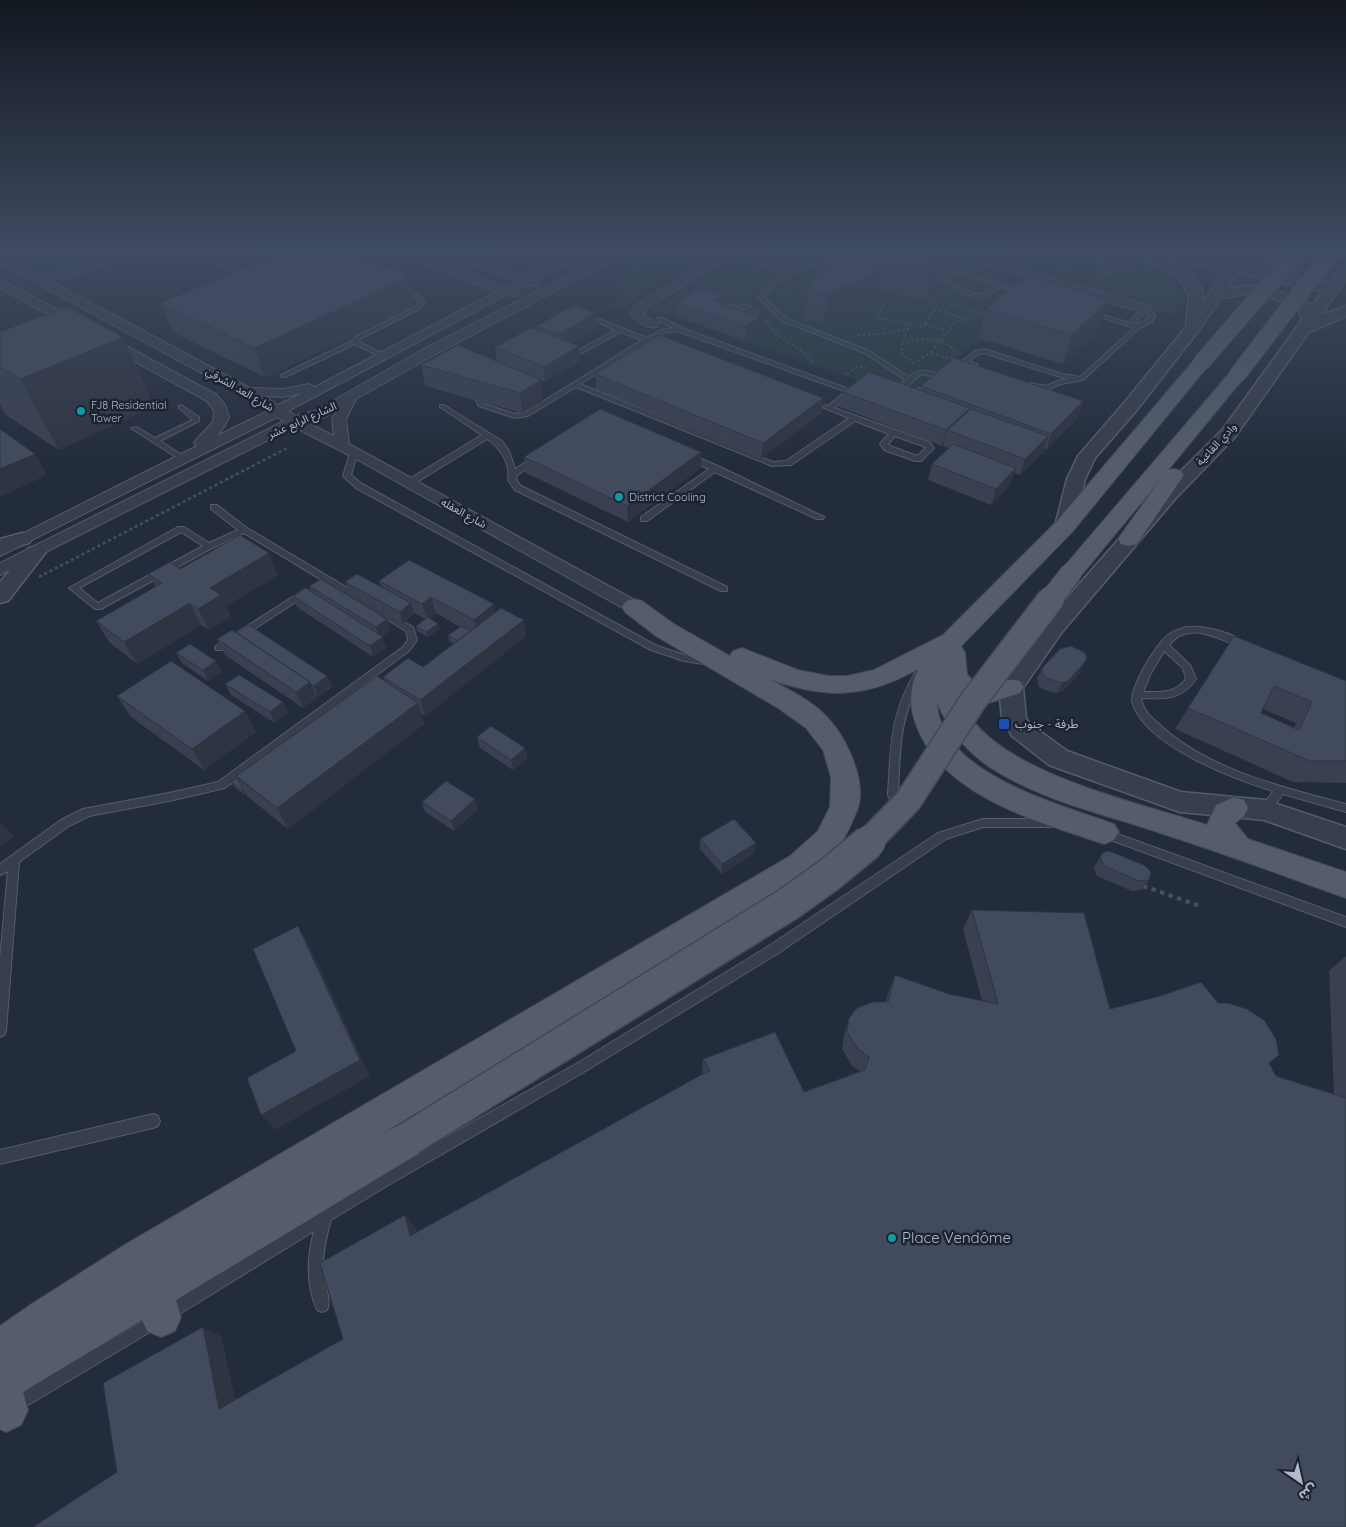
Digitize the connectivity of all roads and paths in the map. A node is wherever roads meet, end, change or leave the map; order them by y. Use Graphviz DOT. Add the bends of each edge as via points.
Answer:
graph roads {
  1 [pos="71,321"];
  2 [pos="117,321"];
  3 [pos="390,321"];
  4 [pos="449,321"];
  5 [pos="475,321"];
  6 [pos="600,321"];
  7 [pos="651,321"];
  8 [pos="769,321"];
  9 [pos="788,321"];
  10 [pos="895,321"];
  11 [pos="927,321"];
  12 [pos="959,321"];
  13 [pos="1121,321"];
  14 [pos="1135,321"];
  15 [pos="1149,321"];
  16 [pos="1193,321"];
  17 [pos="1198,321"];
  18 [pos="1240,321"];
  19 [pos="1278,321"];
  20 [pos="1306,321"];
  21 [pos="1309,321"];
  22 [pos="1318,321"];
  23 [pos="660,324"];
  24 [pos="911,324"];
  25 [pos="925,324"];
  26 [pos="1136,326"];
  27 [pos="1305,326"];
  28 [pos="1194,327"];
  29 [pos="621,329"];
  30 [pos="908,329"];
  31 [pos="684,330"];
  32 [pos="946,330"];
  33 [pos="828,336"];
  34 [pos="648,340"];
  35 [pos="942,341"];
  36 [pos="354,342"];
  37 [pos="657,343"];
  38 [pos="902,344"];
  39 [pos="576,354"];
  40 [pos="384,356"];
  41 [pos="812,362"];
  42 [pos="921,364"];
  43 [pos="857,367"];
  44 [pos="982,368"];
  45 [pos="351,374"];
  46 [pos="847,374"];
  47 [pos="283,376"];
  48 [pos="910,380"];
  49 [pos="1080,380"];
  50 [pos="1026,384"];
  51 [pos="576,385"];
  52 [pos="247,392"];
  53 [pos="544,397"];
  54 [pos="350,398"];
  55 [pos="552,400"];
  56 [pos="479,401"];
  57 [pos="1215,401"];
  58 [pos="820,405"];
  59 [pos="442,406"];
  60 [pos="181,407"];
  61 [pos="829,408"];
  62 [pos="265,416"];
  63 [pos="854,418"];
  64 [pos="294,421"];
  65 [pos="135,428"];
  66 [pos="276,430"];
  67 [pos="894,433"];
  68 [pos="488,435"];
  69 [pos="155,441"];
  70 [pos="289,447"];
  71 [pos="348,449"];
  72 [pos="547,453"];
  73 [pos="681,453"];
  74 [pos="182,459"];
  75 [pos="210,464"];
  76 [pos="714,468"];
  77 [pos="513,474"];
  78 [pos="409,482"];
  79 [pos="214,507"];
  80 [pos="820,517"];
  81 [pos="644,519"];
  82 [pos="1066,526"];
  83 [pos="244,530"];
  84 [pos="1129,539"];
  85 [pos="0,546"];
  86 [pos="29,546"];
  87 [pos="209,546"];
  88 [pos="0,551"];
  89 [pos="0,570"];
  90 [pos="34,580"];
  91 [pos="325,580"];
  92 [pos="724,589"];
  93 [pos="0,596"];
  94 [pos="634,607"];
  95 [pos="1215,633"];
  96 [pos="953,639"];
  97 [pos="1164,646"];
  98 [pos="219,648"];
  99 [pos="1250,648"];
  100 [pos="1231,652"];
  101 [pos="718,662"];
  102 [pos="1011,687"];
  103 [pos="1137,695"];
  104 [pos="892,795"];
  105 [pos="1272,800"];
  106 [pos="1234,808"];
  107 [pos="1346,808"];
  108 [pos="1104,832"];
  109 [pos="1346,838"];
  110 [pos="1238,846"];
  111 [pos="14,859"];
  112 [pos="0,870"];
  113 [pos="1143,886"];
  114 [pos="1346,886"];
  115 [pos="1200,906"];
  116 [pos="1346,922"];
  117 [pos="0,1031"];
  118 [pos="154,1121"];
  119 [pos="0,1156"];
  120 [pos="325,1217"];
  121 [pos="157,1304"];
  122 [pos="322,1305"];
  123 [pos="0,1351"];
  124 [pos="1,1397"];
  1 -- 74 [label="street, شارع العد الشرقي" via="212,398 220,406 223,418 219,426"];
  2 -- 52 [label="street, شارع العد الشرقي"];
  3 -- 36 [label="lane"];
  4 -- 40 [label="street, الشارع الرابع عشر"];
  5 -- 54 [label="street, الشارع الرابع عشر"];
  6 -- 29 [label="lane"];
  7 -- 23 [label="street"];
  8 -- 41 [label="path" via="772,332"];
  9 -- 33 [label="lane"];
  10 -- 24 [label="path"];
  11 -- 25 [label="path"];
  12 -- 32 [label="path"];
  13 -- 26 [label="lane"];
  14 -- 26 [label="lane"];
  15 -- 26 [label="lane"];
  16 -- 28 [label="street"];
  17 -- 28 [label="street"];
  18 -- 82 [label="main road, bridge" via="1201,363"];
  19 -- 57 [label="main road, bridge"];
  20 -- 27 [label="street"];
  21 -- 27 [label="street, وادي القاعية"];
  22 -- 27 [label="street"];
  23 -- 31 [label="lane"];
  23 -- 31 [label="lane"];
  23 -- 34 [label="lane"];
  24 -- 25 [label="path"];
  24 -- 30 [label="path"];
  25 -- 32 [label="path"];
  26 -- 49 [label="lane"];
  27 -- 84 [label="street, وادي القاعية" via="1229,433"];
  28 -- 82 [label="street" via="1087,456 1076,479"];
  29 -- 34 [label="lane"];
  29 -- 39 [label="lane"];
  30 -- 33 [label="path" via="882,334"];
  30 -- 38 [label="path"];
  31 -- 61 [label="lane" via="847,390 848,394"];
  32 -- 35 [label="path"];
  33 -- 48 [label="lane" via="867,352"];
  34 -- 37 [label="lane"];
  34 -- 51 [label="lane"];
  35 -- 35 [label="path" via="959,355 955,361 930,352"];
  35 -- 38 [label="path" via="922,338"];
  36 -- 40 [label="lane"];
  36 -- 47 [label="lane"];
  38 -- 42 [label="path" via="902,354"];
  40 -- 45 [label="street, الشارع الرابع عشر"];
  43 -- 46 [label="path"];
  44 -- 49 [label="lane" via="964,362 977,352 984,352"];
  45 -- 52 [label="street" via="293,392"];
  45 -- 62 [label="street, الشارع الرابع عشر"];
  49 -- 50 [label="lane" via="1059,382 1047,388"];
  51 -- 55 [label="lane"];
  51 -- 63 [label="lane" via="772,464 788,463"];
  52 -- 62 [label="street, شارع العد الشرقي"];
  53 -- 55 [label="lane"];
  54 -- 64 [label="street, الشارع الرابع عشر" via="320,414"];
  54 -- 71 [label="street" via="339,420"];
  55 -- 56 [label="lane" via="532,413 520,416 481,405"];
  57 -- 84 [label="main road" via="1212,422"];
  57 -- 121 [label="main road, bridge" via="1071,572 973,701 908,801 865,846 787,905 410,1138"];
  58 -- 61 [label="lane"];
  59 -- 68 [label="lane"];
  60 -- 69 [label="lane" via="197,420"];
  61 -- 63 [label="lane"];
  62 -- 64 [label="street, شارع العد الشرقي"];
  62 -- 66 [label="street"];
  62 -- 74 [label="street, الشارع الرابع عشر"];
  62 -- 75 [label="street"];
  63 -- 67 [label="lane"];
  64 -- 66 [label="street, الشارع الرابع عشر"];
  64 -- 71 [label="street, شارع العقله"];
  65 -- 69 [label="lane"];
  66 -- 71 [label="street"];
  66 -- 75 [label="street, الشارع الرابع عشر"];
  67 -- 67 [label="lane" via="926,444 930,448 918,459 891,450 884,444"];
  68 -- 77 [label="lane" via="506,451"];
  68 -- 78 [label="lane"];
  69 -- 74 [label="lane"];
  70 -- 90 [label="path"];
  71 -- 78 [label="street, شارع العقله"];
  71 -- 101 [label="lane" via="347,476 359,486 654,648 684,658"];
  72 -- 77 [label="lane"];
  73 -- 76 [label="lane"];
  74 -- 86 [label="street, الشارع الرابع عشر"];
  75 -- 86 [label="street, الشارع الرابع عشر"];
  76 -- 80 [label="lane"];
  76 -- 81 [label="lane"];
  77 -- 92 [label="lane" via="512,480 518,488 540,500"];
  78 -- 94 [label="street, شارع العقله"];
  79 -- 83 [label="lane"];
  82 -- 96 [label="main road"];
  83 -- 87 [label="lane"];
  83 -- 91 [label="lane"];
  84 -- 102 [label="street, وادي القاعية" via="1071,607"];
  85 -- 86 [label="street"];
  86 -- 88 [label="street, الشارع الرابع عشر"];
  86 -- 89 [label="street, الشارع الرابع عشر"];
  86 -- 93 [label="street"];
  87 -- 87 [label="lane" via="98,607 74,588 181,529"];
  91 -- 98 [label="lane"];
  91 -- 111 [label="lane" via="410,629 413,640 406,650 221,785 87,812 65,823"];
  94 -- 96 [label="main road" via="778,674 813,684 849,685 882,677"];
  94 -- 101 [label="main road"];
  95 -- 97 [label="lane" via="1185,630 1170,638"];
  95 -- 99 [label="lane"];
  95 -- 100 [label="lane"];
  96 -- 102 [label="main road" via="953,669 964,686 990,694"];
  96 -- 104 [label="lane" via="932,656 902,707 894,749"];
  96 -- 108 [label="main road" via="936,658 923,693 926,719 940,746 965,771 998,791"];
  96 -- 110 [label="main road" via="944,671 945,689 962,726 980,745 1004,762 1067,791"];
  97 -- 103 [label="lane"];
  97 -- 103 [label="lane" via="1187,667 1191,679 1178,693"];
  101 -- 123 [label="main road" via="787,701 815,721 835,747 845,777 844,807 828,839 815,852 801,865 140,1258"];
  102 -- 106 [label="street" via="1010,702 1021,730 1058,758 1180,802"];
  103 -- 105 [label="lane" via="1137,705 1144,716 1170,739"];
  105 -- 106 [label="street"];
  105 -- 107 [label="lane"];
  105 -- 109 [label="street"];
  106 -- 110 [label="main road" via="1221,822 1222,828"];
  108 -- 116 [label="lane"];
  108 -- 120 [label="lane" via="1054,823 983,823 942,836 773,950 580,1068"];
  110 -- 114 [label="main road"];
  111 -- 112 [label="lane"];
  111 -- 117 [label="lane"];
  113 -- 115 [label="path"];
  118 -- 119 [label="lane"];
  120 -- 121 [label="lane"];
  120 -- 122 [label="lane" via="314,1260"];
  121 -- 124 [label="main road"];
}
